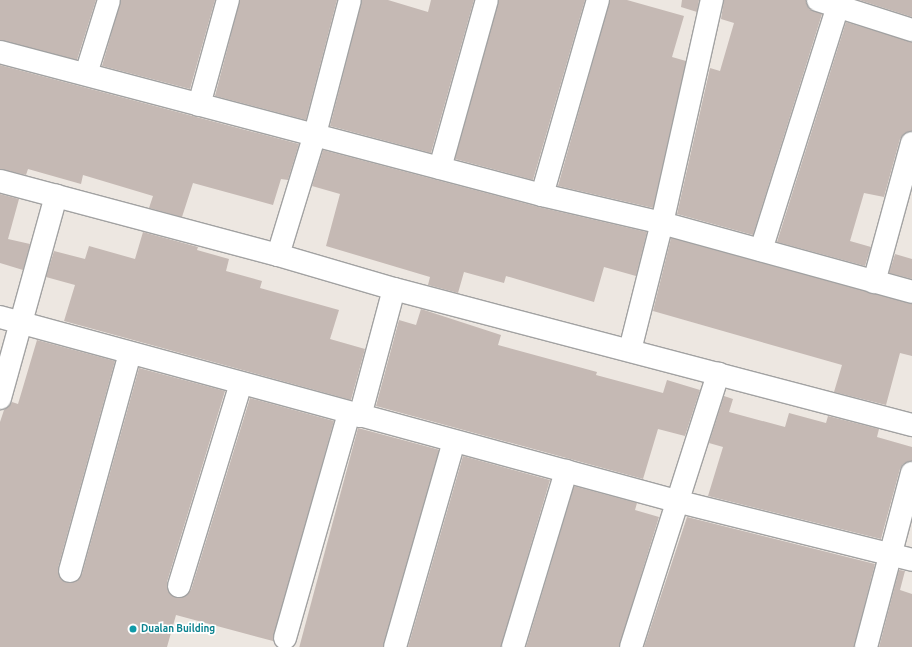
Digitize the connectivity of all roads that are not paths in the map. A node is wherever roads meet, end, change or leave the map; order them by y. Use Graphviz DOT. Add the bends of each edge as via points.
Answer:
graph roads {
  1 [pos="109,0"];
  2 [pos="228,0"];
  3 [pos="350,0"];
  4 [pos="487,0"];
  5 [pos="598,0"];
  6 [pos="712,0"];
  7 [pos="828,3"];
  8 [pos="912,30"];
  9 [pos="0,52"];
  10 [pos="86,74"];
  11 [pos="199,105"];
  12 [pos="315,134"];
  13 [pos="912,143"];
  14 [pos="440,168"];
  15 [pos="0,181"];
  16 [pos="542,195"];
  17 [pos="56,196"];
  18 [pos="662,223"];
  19 [pos="761,250"];
  20 [pos="278,255"];
  21 [pos="874,282"];
  22 [pos="394,289"];
  23 [pos="912,292"];
  24 [pos="0,317"];
  25 [pos="22,324"];
  26 [pos="630,350"];
  27 [pos="130,353"];
  28 [pos="718,374"];
  29 [pos="240,383"];
  30 [pos="0,398"];
  31 [pos="355,414"];
  32 [pos="912,425"];
  33 [pos="454,441"];
  34 [pos="566,471"];
  35 [pos="912,473"];
  36 [pos="676,501"];
  37 [pos="889,555"];
  38 [pos="912,560"];
  39 [pos="70,571"];
  40 [pos="179,586"];
  41 [pos="285,638"];
  42 [pos="395,647"];
  43 [pos="513,647"];
  44 [pos="631,647"];
  45 [pos="866,647"];
  1 -- 10 [label="street"];
  2 -- 11 [label="street"];
  3 -- 12 [label="street"];
  4 -- 14 [label="street"];
  5 -- 16 [label="street"];
  6 -- 18 [label="street"];
  7 -- 8 [label="street"];
  7 -- 19 [label="street"];
  9 -- 10 [label="street"];
  10 -- 11 [label="street"];
  11 -- 12 [label="street"];
  12 -- 14 [label="street"];
  12 -- 20 [label="street"];
  13 -- 21 [label="street"];
  14 -- 16 [label="street"];
  15 -- 17 [label="street"];
  16 -- 18 [label="street"];
  17 -- 20 [label="street"];
  17 -- 25 [label="street"];
  18 -- 19 [label="street"];
  18 -- 26 [label="street"];
  19 -- 21 [label="street"];
  20 -- 22 [label="street"];
  21 -- 23 [label="street"];
  22 -- 26 [label="street"];
  22 -- 31 [label="street"];
  24 -- 25 [label="street"];
  25 -- 27 [label="street"];
  25 -- 30 [label="street"];
  26 -- 28 [label="street"];
  27 -- 29 [label="street"];
  27 -- 39 [label="street"];
  28 -- 32 [label="street"];
  28 -- 36 [label="street"];
  29 -- 31 [label="street"];
  29 -- 40 [label="street"];
  31 -- 33 [label="street"];
  31 -- 41 [label="street"];
  33 -- 34 [label="street"];
  33 -- 42 [label="street"];
  34 -- 36 [label="street"];
  34 -- 43 [label="street"];
  35 -- 37 [label="street"];
  36 -- 37 [label="street"];
  36 -- 44 [label="street"];
  37 -- 38 [label="street"];
  37 -- 45 [label="street"];
}
